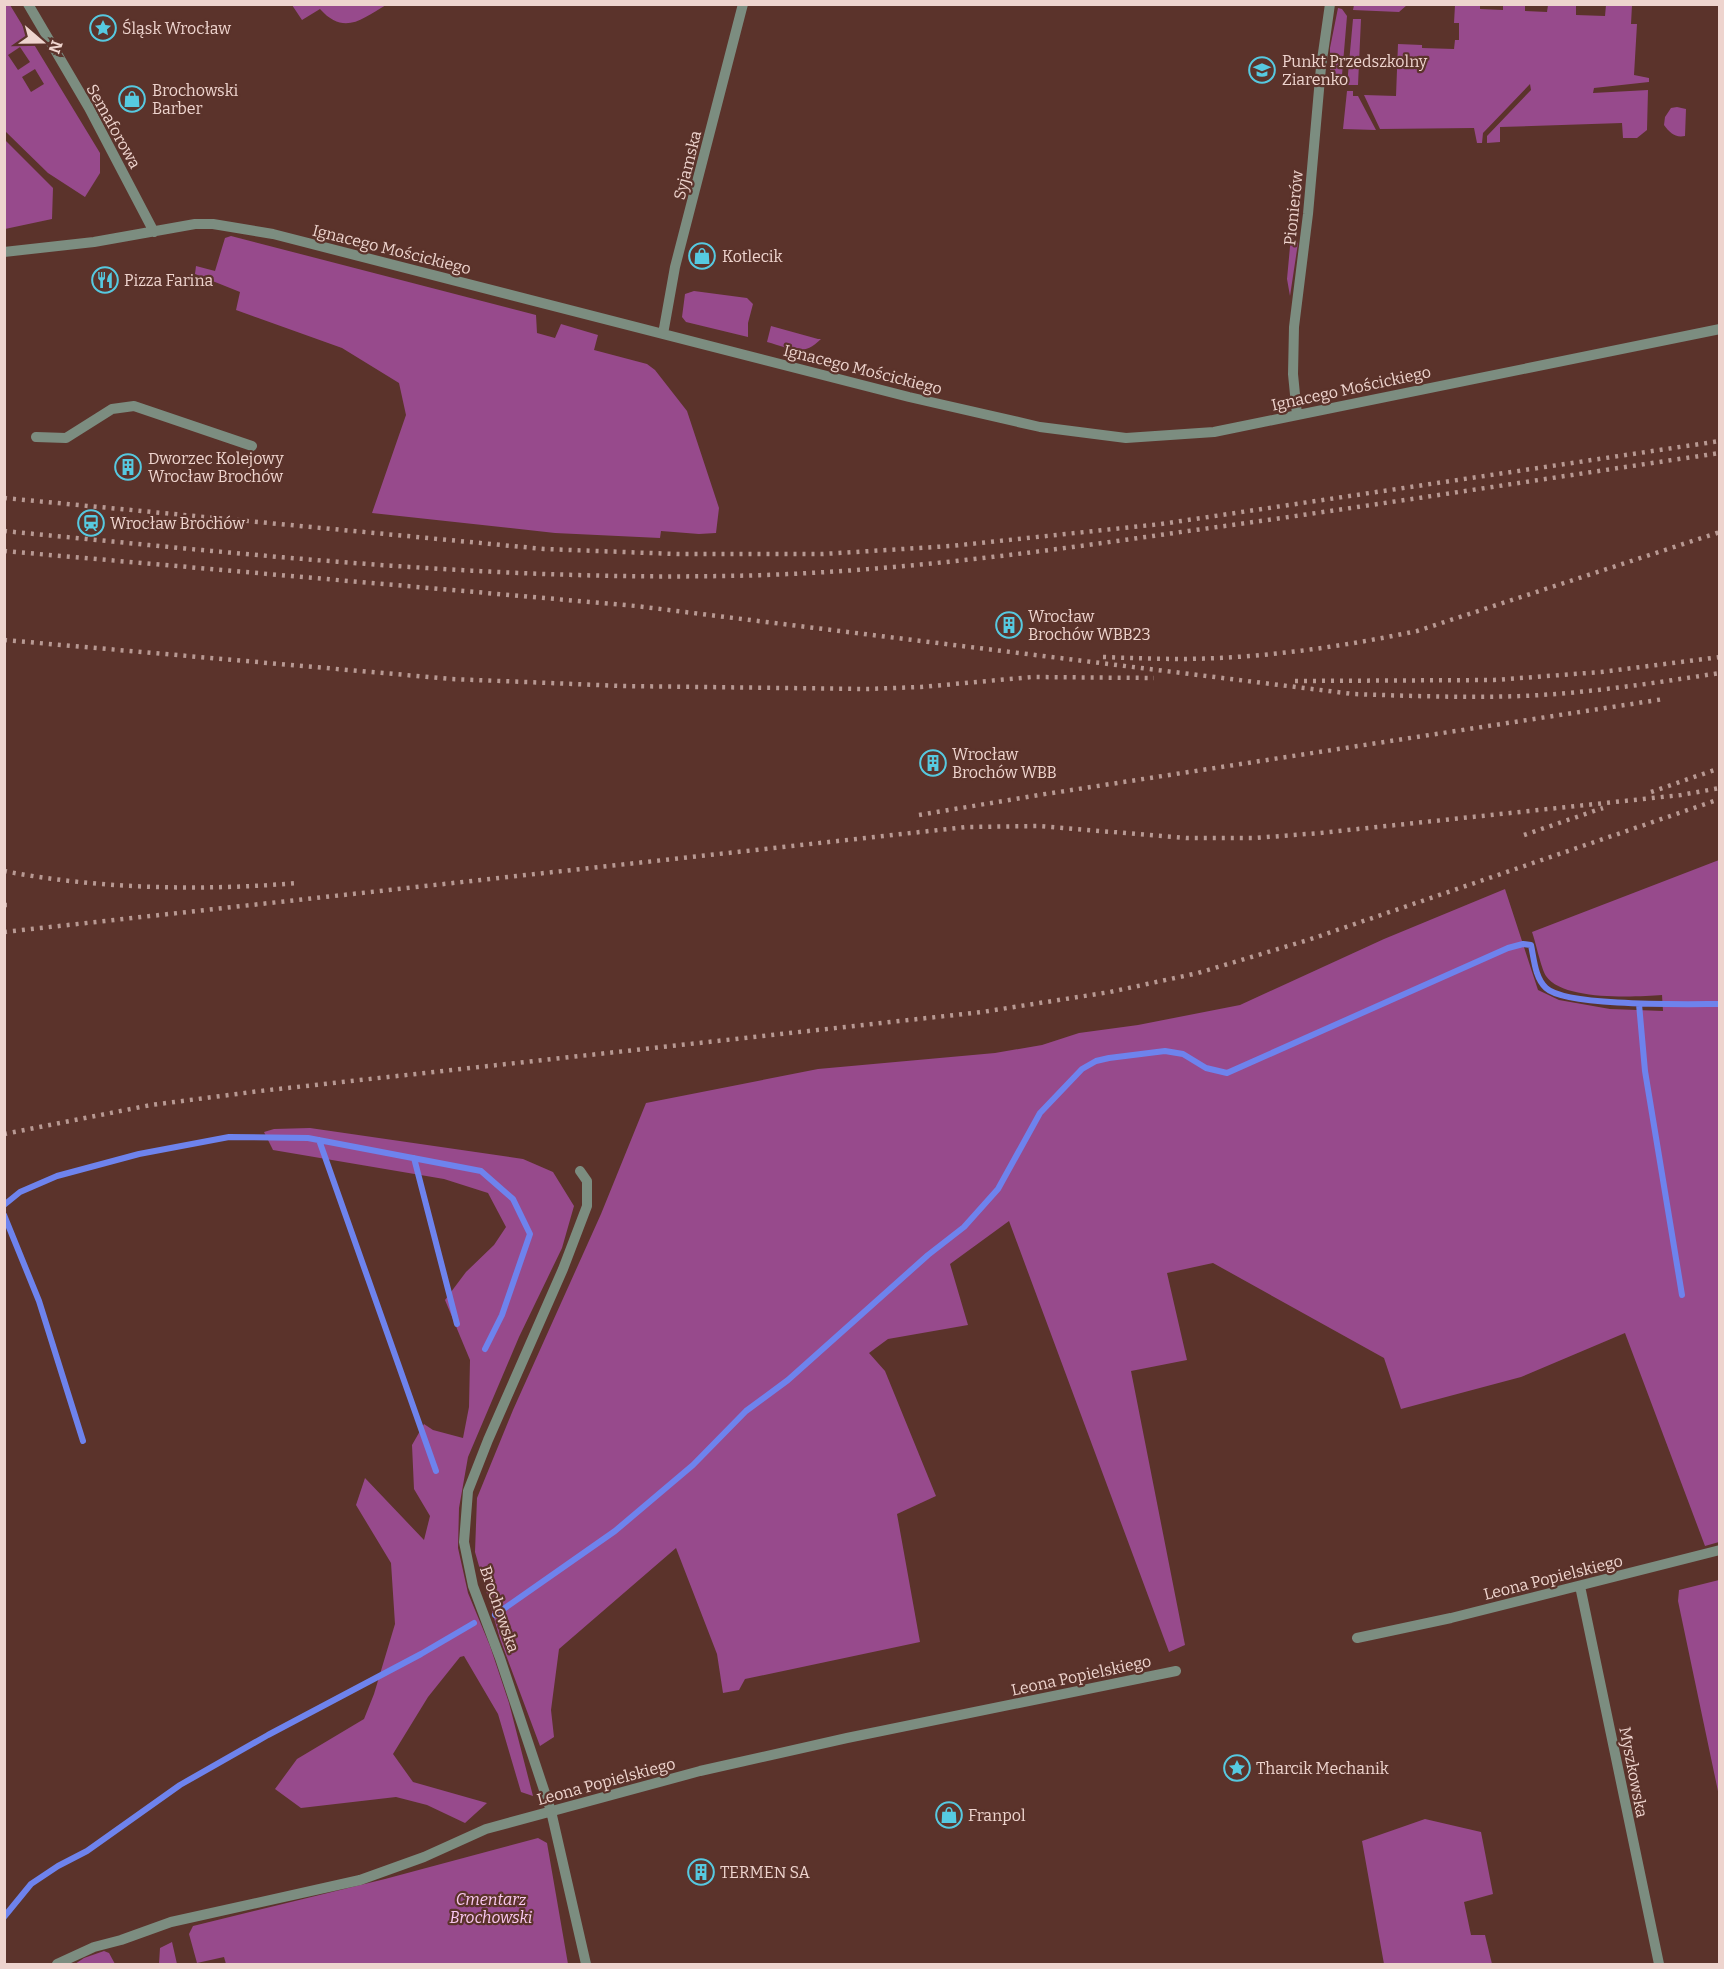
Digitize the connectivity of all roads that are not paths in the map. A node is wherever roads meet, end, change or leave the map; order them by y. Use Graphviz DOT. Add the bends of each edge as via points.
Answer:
graph roads {
  1 [pos="28,4"];
  2 [pos="743,4"];
  3 [pos="1330,4"];
  4 [pos="153,231"];
  5 [pos="4,252"];
  6 [pos="1719,329"];
  7 [pos="663,334"];
  8 [pos="1298,415"];
  9 [pos="36,436"];
  10 [pos="252,446"];
  11 [pos="580,1171"];
  12 [pos="1719,1550"];
  13 [pos="1580,1586"];
  14 [pos="1358,1638"];
  15 [pos="1176,1671"];
  16 [pos="551,1811"];
  17 [pos="57,1965"];
  18 [pos="586,1965"];
  19 [pos="1659,1965"];
  1 -- 4 [label="street, Semaforowa" via="89,108"];
  2 -- 7 [label="street, Syjamska" via="675,267"];
  3 -- 8 [label="street, Pionierów" via="1294,327 1293,374"];
  4 -- 5 [label="street, Ignacego Mościckiego"];
  4 -- 7 [label="street, Ignacego Mościckiego" via="213,224 273,234"];
  6 -- 8 [label="street, Ignacego Mościckiego"];
  7 -- 8 [label="street, Ignacego Mościckiego" via="1040,428 1126,438 1214,432"];
  9 -- 10 [label="street" via="66,438 112,409 134,406"];
  11 -- 16 [label="street, Brochowska" via="587,1181 588,1206 468,1491 464,1542 473,1586"];
  12 -- 13 [label="street, Leona Popielskiego"];
  13 -- 14 [label="street, Leona Popielskiego"];
  13 -- 19 [label="street, Myszkowska"];
  15 -- 16 [label="street, Leona Popielskiego" via="700,1771"];
  16 -- 17 [label="street, Leona Popielskiego" via="486,1829 360,1880 171,1922 94,1947"];
  16 -- 18 [label="street, Brochowska"];
}
